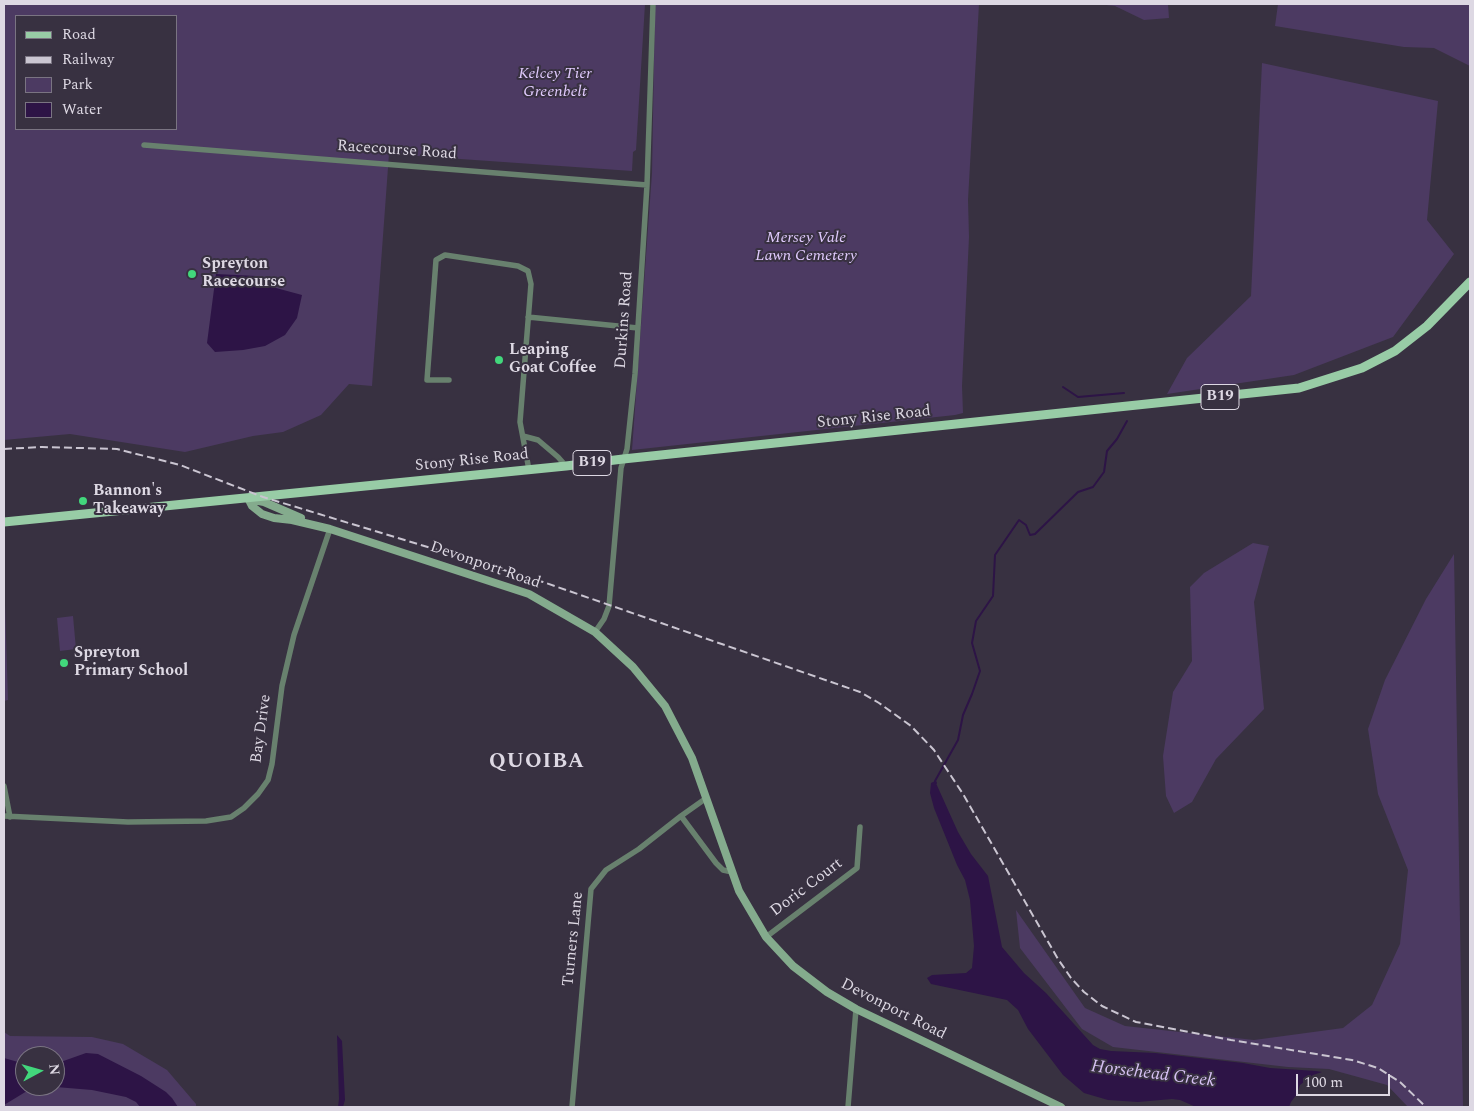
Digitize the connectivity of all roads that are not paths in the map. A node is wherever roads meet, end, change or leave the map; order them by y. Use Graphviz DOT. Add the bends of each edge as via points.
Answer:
graph roads {
  1 [pos="653,4"];
  2 [pos="144,146"];
  3 [pos="647,185"];
  4 [pos="1470,282"];
  5 [pos="528,317"];
  6 [pos="638,328"];
  7 [pos="449,380"];
  8 [pos="523,436"];
  9 [pos="623,459"];
  10 [pos="566,466"];
  11 [pos="529,470"];
  12 [pos="248,498"];
  13 [pos="4,522"];
  14 [pos="321,526"];
  15 [pos="330,529"];
  16 [pos="595,632"];
  17 [pos="4,786"];
  18 [pos="706,799"];
  19 [pos="7,816"];
  20 [pos="681,816"];
  21 [pos="860,827"];
  22 [pos="732,872"];
  23 [pos="766,937"];
  24 [pos="856,1009"];
  25 [pos="1050,1104"];
  26 [pos="572,1107"];
  27 [pos="848,1107"];
  28 [pos="1061,1107"];
  1 -- 3 [label="street, Durkins Road"];
  2 -- 3 [label="street, Racecourse Road"];
  3 -- 6 [label="street, Durkins Road"];
  4 -- 9 [label="main road, Stony Rise Road / B19" via="1427,326 1395,351 1362,368 1300,388"];
  5 -- 6 [label="street"];
  5 -- 7 [label="street" via="531,284 528,271 518,266 445,255 436,260 427,380"];
  5 -- 8 [label="street" via="520,422"];
  6 -- 9 [label="street, Durkins Road" via="627,449"];
  8 -- 10 [label="street" via="538,440"];
  8 -- 11 [label="street"];
  9 -- 10 [label="main road, Stony Rise Road / B19"];
  9 -- 16 [label="street, Durkins Road" via="609,606"];
  10 -- 11 [label="main road, Stony Rise Road / B19"];
  11 -- 12 [label="main road, Stony Rise Road / B19"];
  12 -- 13 [label="main road, B19"];
  12 -- 14 [label="main road, Devonport Road"];
  12 -- 14 [label="main road, Devonport Road" via="262,514"];
  14 -- 15 [label="main road, Devonport Road"];
  15 -- 16 [label="main road, Devonport Road" via="529,594"];
  15 -- 19 [label="street, Bay Drive" via="294,635 282,686 268,780 244,808 230,817 206,822"];
  16 -- 18 [label="main road, Devonport Road" via="633,667 665,706 692,758"];
  17 -- 19 [label="street"];
  18 -- 20 [label="street, Turners Lane"];
  18 -- 22 [label="main road, Devonport Road"];
  20 -- 22 [label="street" via="716,863 723,870"];
  20 -- 26 [label="street, Turners Lane" via="606,870 591,889"];
  21 -- 23 [label="street, Doric Court" via="857,868"];
  22 -- 23 [label="main road, Devonport Road" via="739,891"];
  23 -- 24 [label="main road, Devonport Road" via="793,966"];
  24 -- 25 [label="main road, Devonport Road"];
  24 -- 27 [label="street"];
  25 -- 28 [label="main road, Devonport Road"];
}
